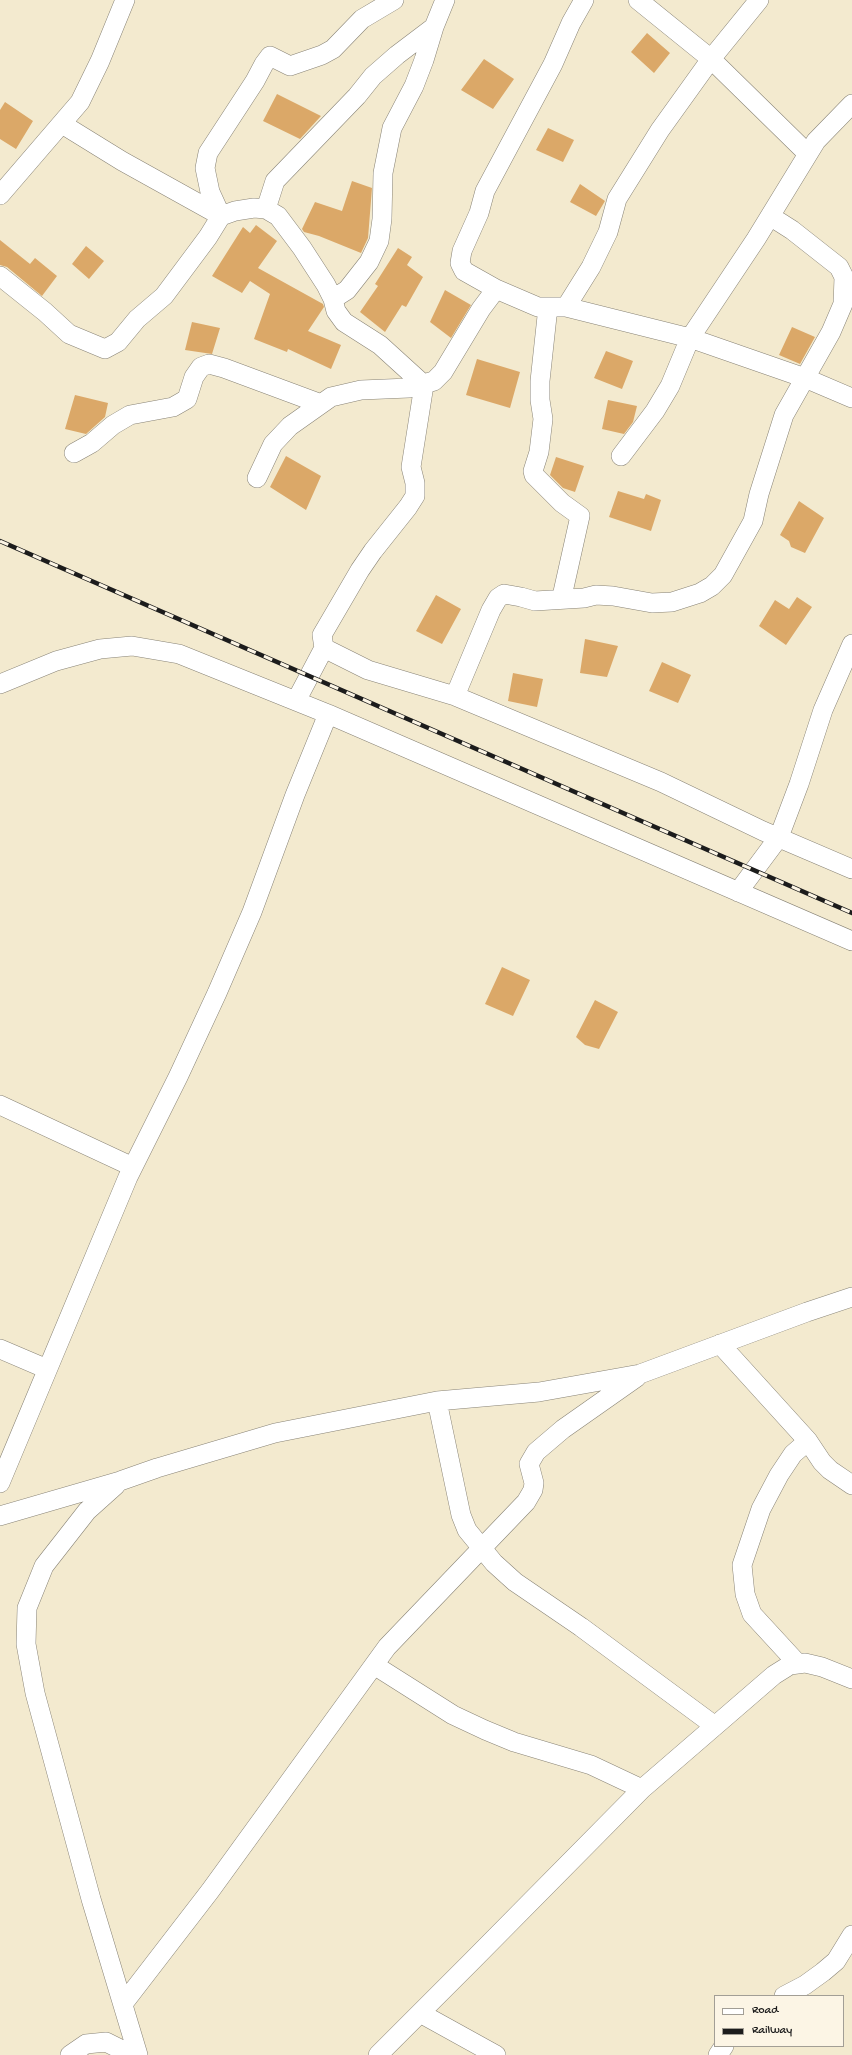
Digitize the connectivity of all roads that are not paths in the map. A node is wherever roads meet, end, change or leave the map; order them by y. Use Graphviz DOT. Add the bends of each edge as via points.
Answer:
graph roads {
  1 [pos="125,0"];
  2 [pos="394,0"];
  3 [pos="446,0"];
  4 [pos="584,0"];
  5 [pos="638,0"];
  6 [pos="759,0"];
  7 [pos="434,27"];
  8 [pos="711,59"];
  9 [pos="852,104"];
  10 [pos="62,124"];
  11 [pos="808,154"];
  12 [pos="0,195"];
  13 [pos="266,209"];
  14 [pos="221,216"];
  15 [pos="770,216"];
  16 [pos="0,276"];
  17 [pos="848,285"];
  18 [pos="496,289"];
  19 [pos="333,299"];
  20 [pos="557,307"];
  21 [pos="690,338"];
  22 [pos="805,378"];
  23 [pos="424,385"];
  24 [pos="852,398"];
  25 [pos="320,404"];
  26 [pos="74,453"];
  27 [pos="621,456"];
  28 [pos="257,478"];
  29 [pos="562,600"];
  30 [pos="852,644"];
  31 [pos="324,648"];
  32 [pos="0,684"];
  33 [pos="455,696"];
  34 [pos="296,701"];
  35 [pos="328,714"];
  36 [pos="779,837"];
  37 [pos="852,869"];
  38 [pos="738,892"];
  39 [pos="852,941"];
  40 [pos="0,1105"];
  41 [pos="133,1167"];
  42 [pos="852,1297"];
  43 [pos="720,1344"];
  44 [pos="0,1349"];
  45 [pos="47,1369"];
  46 [pos="640,1374"];
  47 [pos="437,1401"];
  48 [pos="808,1441"];
  49 [pos="120,1481"];
  50 [pos="0,1483"];
  51 [pos="852,1485"];
  52 [pos="0,1516"];
  53 [pos="481,1548"];
  54 [pos="798,1664"];
  55 [pos="374,1665"];
  56 [pos="852,1679"];
  57 [pos="715,1726"];
  58 [pos="642,1788"];
  59 [pos="852,1935"];
  60 [pos="786,1995"];
  61 [pos="123,2004"];
  62 [pos="420,2013"];
  63 [pos="70,2055"];
  64 [pos="132,2055"];
  65 [pos="138,2055"];
  66 [pos="378,2055"];
  67 [pos="496,2055"];
  1 -- 10 [label="street" via="80,102"];
  2 -- 14 [label="street" via="362,19 333,48 322,55 290,66 270,56 208,153 205,168 210,192"];
  3 -- 7 [label="street"];
  4 -- 18 [label="street" via="485,191 479,213 462,251 460,263 464,271"];
  5 -- 8 [label="street"];
  6 -- 8 [label="street"];
  7 -- 13 [label="street" via="373,76 275,181"];
  7 -- 19 [label="street" via="414,86 392,128 383,173 379,241 369,262 347,290"];
  8 -- 11 [label="street"];
  8 -- 20 [label="street" via="660,130 617,199 608,232 590,267"];
  9 -- 11 [label="street" via="816,141"];
  10 -- 12 [label="street"];
  10 -- 14 [label="street" via="122,162"];
  11 -- 15 [label="street"];
  13 -- 14 [label="street" via="235,211"];
  13 -- 19 [label="street" via="278,216 293,235"];
  14 -- 16 [label="street" via="164,296 137,318 118,342 105,349 69,334"];
  15 -- 17 [label="street" via="839,267"];
  15 -- 21 [label="street"];
  17 -- 22 [label="street" via="831,332"];
  18 -- 20 [label="street" via="538,307"];
  18 -- 23 [label="street" via="443,372 434,381"];
  19 -- 23 [label="street" via="336,311 344,322 380,345"];
  20 -- 21 [label="street"];
  20 -- 29 [label="street" via="540,381 543,420 539,452 533,471 562,503 580,516"];
  21 -- 22 [label="street"];
  21 -- 27 [label="street" via="670,386"];
  22 -- 24 [label="street"];
  22 -- 29 [label="street" via="784,415 753,521 723,575 712,586 700,593 672,602 652,603 596,595"];
  23 -- 25 [label="street" via="361,390 331,398"];
  23 -- 31 [label="street" via="411,467 415,496 360,570 322,635"];
  25 -- 26 [label="street" via="209,364 201,367 194,377 186,400 173,407 130,415"];
  25 -- 28 [label="street" via="290,426 273,444"];
  29 -- 33 [label="street" via="535,601 510,594 498,598"];
  30 -- 36 [label="street" via="824,710"];
  31 -- 33 [label="street" via="368,670"];
  31 -- 34 [label="street"];
  32 -- 34 [label="street" via="56,661 100,649 132,646 179,654"];
  33 -- 36 [label="street" via="661,782"];
  34 -- 35 [label="street"];
  35 -- 38 [label="street"];
  35 -- 41 [label="street" via="252,912 217,993"];
  36 -- 37 [label="street"];
  36 -- 38 [label="street"];
  38 -- 39 [label="street"];
  40 -- 41 [label="street"];
  41 -- 45 [label="street"];
  42 -- 43 [label="street"];
  43 -- 46 [label="street"];
  43 -- 48 [label="street"];
  44 -- 45 [label="street"];
  45 -- 50 [label="street"];
  46 -- 47 [label="street" via="539,1392"];
  46 -- 53 [label="street" via="563,1429 536,1452 529,1464 534,1483 533,1490 526,1502"];
  47 -- 49 [label="street" via="275,1433"];
  47 -- 53 [label="street" via="461,1514 467,1530"];
  48 -- 51 [label="street" via="830,1470"];
  48 -- 54 [label="street" via="793,1454 779,1475 762,1509 742,1565 745,1594 752,1614"];
  49 -- 52 [label="street"];
  49 -- 61 [label="street" via="87,1511 44,1566 27,1608 26,1644 35,1693"];
  53 -- 55 [label="street"];
  53 -- 57 [label="street" via="515,1582 581,1627"];
  54 -- 56 [label="street" via="822,1667"];
  54 -- 57 [label="street" via="790,1665 774,1675"];
  55 -- 58 [label="street" via="453,1715 479,1727 514,1742 591,1765"];
  55 -- 61 [label="street" via="210,1892"];
  57 -- 58 [label="street"];
  58 -- 62 [label="street"];
  59 -- 60 [label="street" via="836,1961 805,1985"];
  61 -- 65 [label="street"];
  62 -- 66 [label="street"];
  62 -- 67 [label="street"];
  63 -- 64 [label="street" via="86,2044 106,2042"];
}
